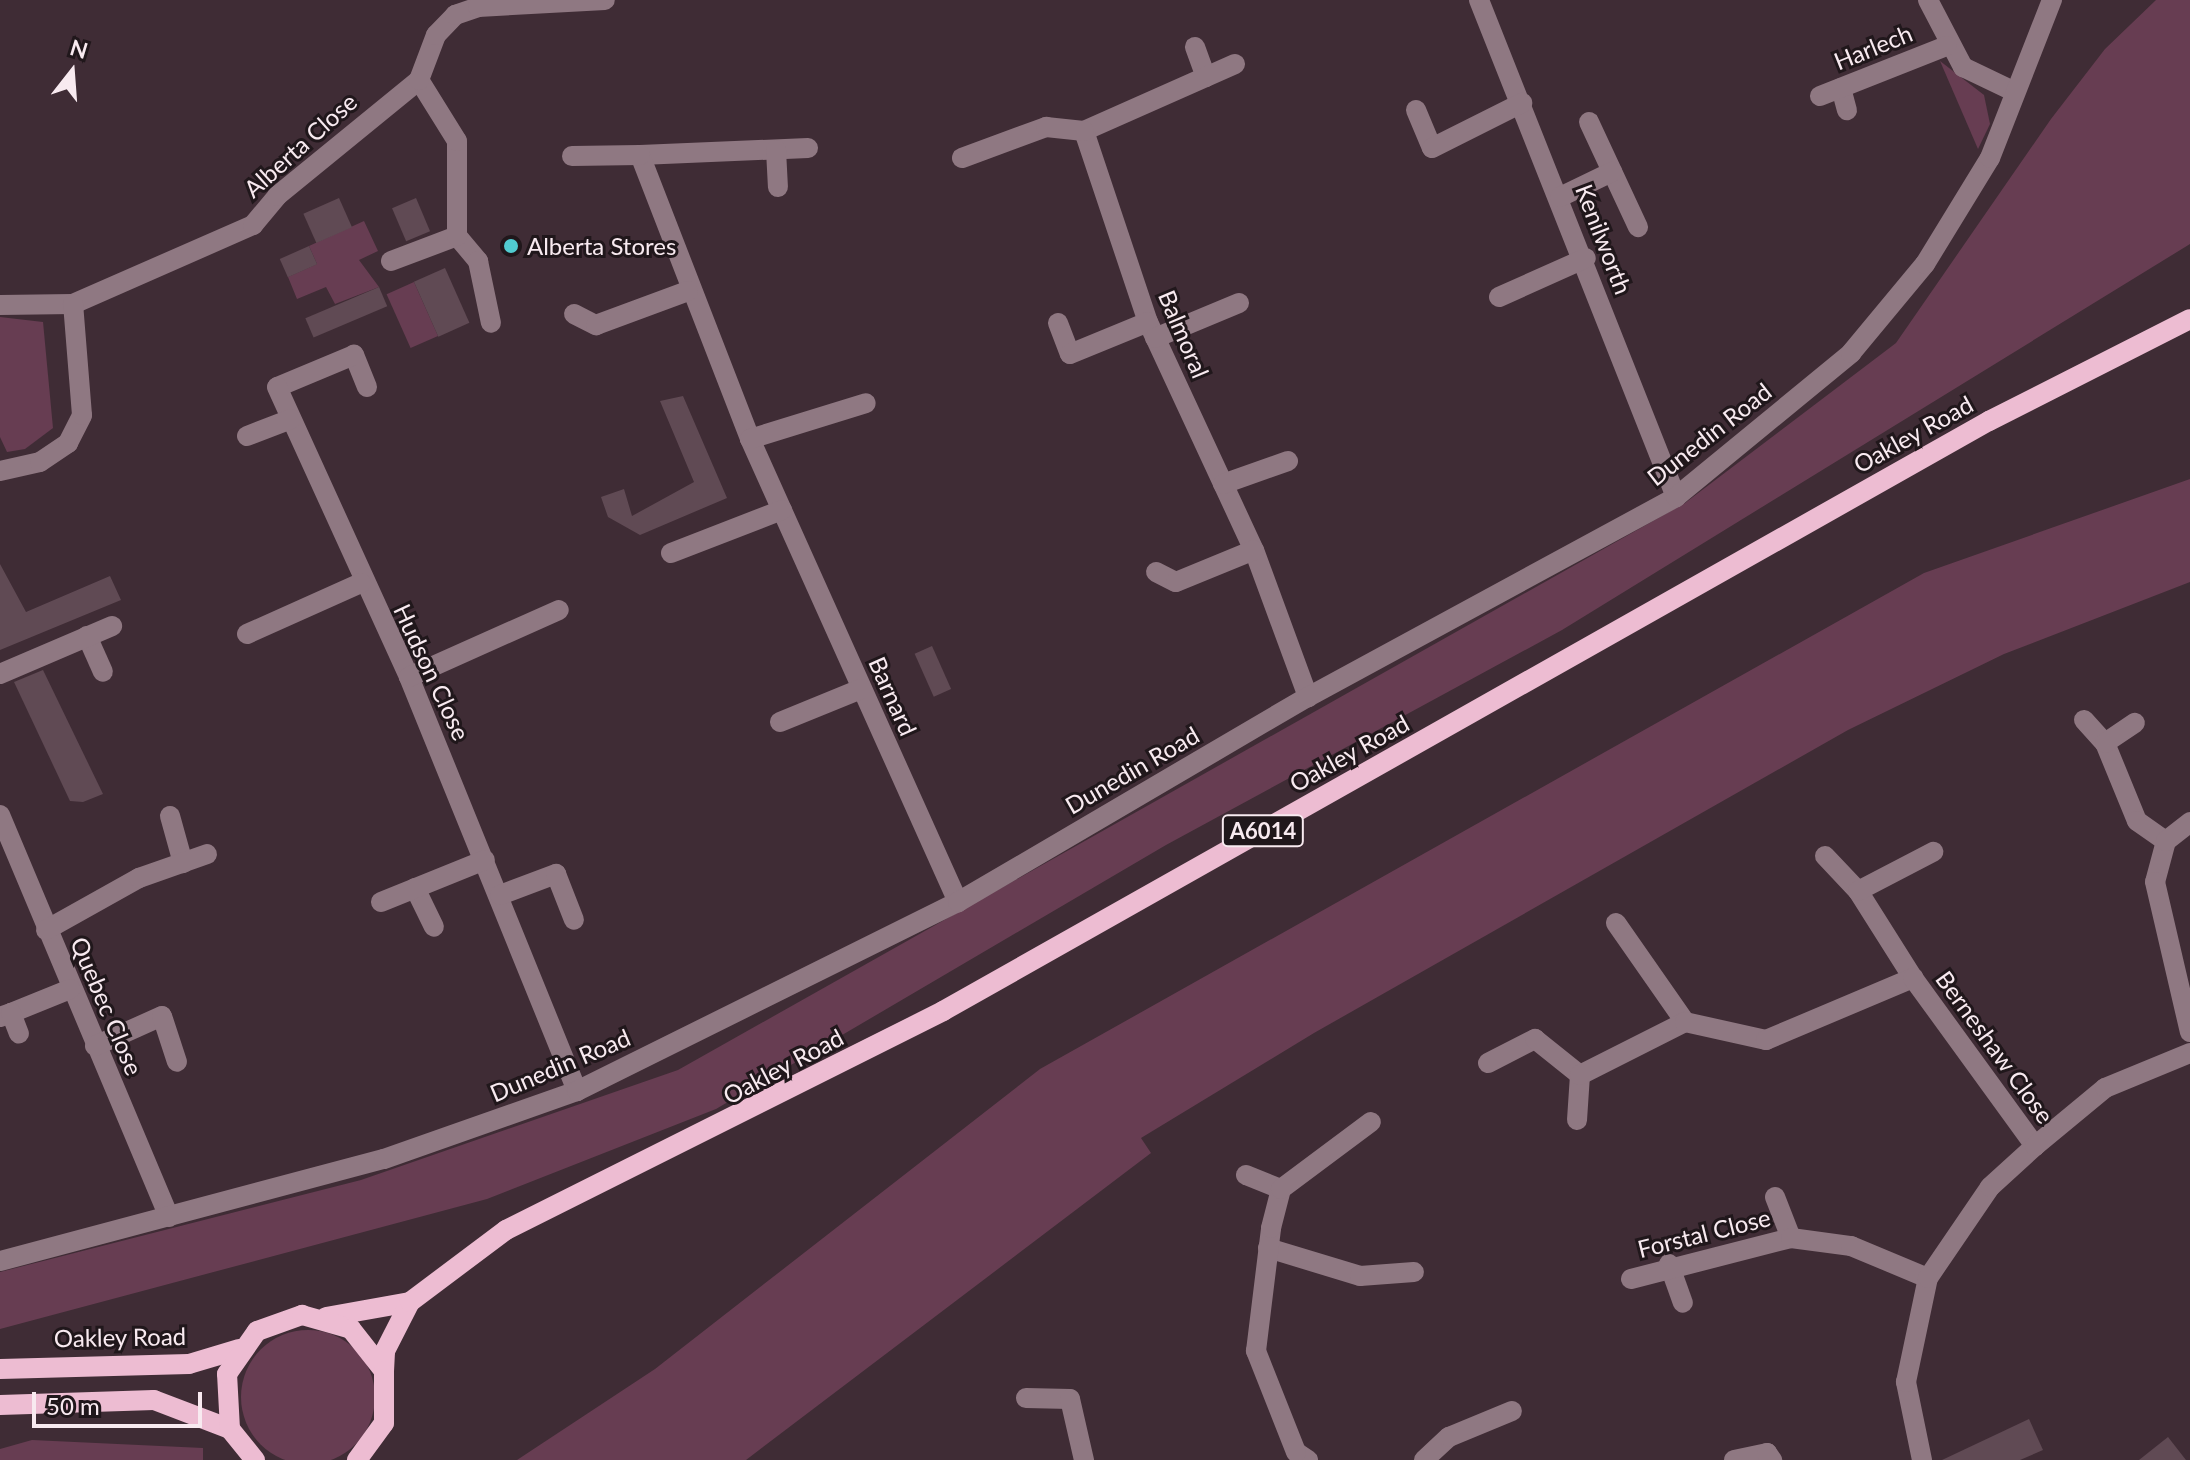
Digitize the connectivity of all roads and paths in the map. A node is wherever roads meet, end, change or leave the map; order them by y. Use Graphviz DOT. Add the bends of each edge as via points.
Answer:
graph roads {
  1 [pos="605,0"];
  2 [pos="1479,0"];
  3 [pos="1928,0"];
  4 [pos="2052,0"];
  5 [pos="1946,46"];
  6 [pos="1195,47"];
  7 [pos="1235,64"];
  8 [pos="1206,77"];
  9 [pos="419,80"];
  10 [pos="1841,88"];
  11 [pos="2013,91"];
  12 [pos="1820,96"];
  13 [pos="1522,103"];
  14 [pos="1416,110"];
  15 [pos="1847,110"];
  16 [pos="1589,122"];
  17 [pos="1084,131"];
  18 [pos="808,148"];
  19 [pos="776,150"];
  20 [pos="640,155"];
  21 [pos="572,156"];
  22 [pos="962,158"];
  23 [pos="1612,172"];
  24 [pos="778,187"];
  25 [pos="1560,197"];
  26 [pos="1638,227"];
  27 [pos="457,236"];
  28 [pos="1586,258"];
  29 [pos="391,261"];
  30 [pos="688,291"];
  31 [pos="1499,297"];
  32 [pos="1239,303"];
  33 [pos="73,304"];
  34 [pos="0,305"];
  35 [pos="574,314"];
  36 [pos="2190,319"];
  37 [pos="491,323"];
  38 [pos="1058,323"];
  39 [pos="1151,330"];
  40 [pos="367,387"];
  41 [pos="866,403"];
  42 [pos="291,419"];
  43 [pos="247,436"];
  44 [pos="750,439"];
  45 [pos="1288,461"];
  46 [pos="0,471"];
  47 [pos="1223,484"];
  48 [pos="1676,497"];
  49 [pos="782,510"];
  50 [pos="1254,550"];
  51 [pos="671,553"];
  52 [pos="1156,572"];
  53 [pos="361,583"];
  54 [pos="559,610"];
  55 [pos="112,626"];
  56 [pos="247,634"];
  57 [pos="87,636"];
  58 [pos="103,672"];
  59 [pos="0,674"];
  60 [pos="409,677"];
  61 [pos="861,689"];
  62 [pos="1308,697"];
  63 [pos="2084,720"];
  64 [pos="780,722"];
  65 [pos="2135,723"];
  66 [pos="2105,743"];
  67 [pos="0,815"];
  68 [pos="170,816"];
  69 [pos="2190,822"];
  70 [pos="2166,841"];
  71 [pos="1933,852"];
  72 [pos="207,854"];
  73 [pos="1825,856"];
  74 [pos="485,860"];
  75 [pos="183,863"];
  76 [pos="415,888"];
  77 [pos="1858,891"];
  78 [pos="500,895"];
  79 [pos="381,902"];
  80 [pos="958,902"];
  81 [pos="574,920"];
  82 [pos="1616,923"];
  83 [pos="434,927"];
  84 [pos="46,930"];
  85 [pos="1913,978"];
  86 [pos="70,989"];
  87 [pos="5,1015"];
  88 [pos="1685,1022"];
  89 [pos="2190,1032"];
  90 [pos="19,1034"];
  91 [pos="95,1046"];
  92 [pos="2190,1053"];
  93 [pos="177,1062"];
  94 [pos="1488,1063"];
  95 [pos="1580,1075"];
  96 [pos="577,1091"];
  97 [pos="1577,1120"];
  98 [pos="1371,1122"];
  99 [pos="2035,1146"];
  100 [pos="1246,1175"];
  101 [pos="1281,1189"];
  102 [pos="1775,1197"];
  103 [pos="169,1217"];
  104 [pos="1791,1238"];
  105 [pos="1268,1248"];
  106 [pos="0,1261"];
  107 [pos="1669,1264"];
  108 [pos="1414,1272"];
  109 [pos="1928,1278"];
  110 [pos="1631,1279"];
  111 [pos="410,1302"];
  112 [pos="1683,1303"];
  113 [pos="326,1317"];
  114 [pos="239,1349"];
  115 [pos="0,1369"];
  116 [pos="384,1371"];
  117 [pos="1026,1398"];
  118 [pos="0,1405"];
  119 [pos="1512,1411"];
  120 [pos="230,1429"];
  121 [pos="255,1460"];
  122 [pos="357,1460"];
  123 [pos="1084,1460"];
  124 [pos="1308,1460"];
  125 [pos="1424,1460"];
  126 [pos="1734,1460"];
  127 [pos="1772,1460"];
  128 [pos="1922,1460"];
  1 -- 9 [label="street" via="478,7 455,15 436,35"];
  2 -- 13 [label="street, Kenilworth"];
  3 -- 5 [label="street, Harlech"];
  4 -- 11 [label="street, Dunedin Road"];
  5 -- 10 [label="street, Harlech"];
  5 -- 11 [label="street, Harlech" via="1963,67"];
  6 -- 8 [label="street"];
  7 -- 8 [label="street"];
  8 -- 17 [label="street"];
  9 -- 27 [label="street" via="457,141"];
  9 -- 33 [label="street, Alberta Close" via="277,196 253,225"];
  10 -- 12 [label="street, Harlech"];
  10 -- 15 [label="street"];
  11 -- 48 [label="street, Dunedin Road" via="1990,158 1925,264 1851,353"];
  13 -- 14 [label="street" via="1432,148"];
  13 -- 25 [label="street, Kenilworth"];
  16 -- 23 [label="street"];
  17 -- 22 [label="street" via="1046,127"];
  17 -- 39 [label="street, Balmoral"];
  18 -- 19 [label="street"];
  19 -- 20 [label="street"];
  19 -- 24 [label="street"];
  20 -- 21 [label="street"];
  20 -- 30 [label="street, Barnard"];
  23 -- 25 [label="street"];
  23 -- 26 [label="street"];
  25 -- 28 [label="street, Kenilworth"];
  27 -- 29 [label="street"];
  27 -- 37 [label="street" via="478,261"];
  28 -- 31 [label="street"];
  28 -- 48 [label="street, Kenilworth"];
  30 -- 35 [label="street" via="596,325"];
  30 -- 44 [label="street, Barnard"];
  32 -- 39 [label="street"];
  33 -- 34 [label="street, Alberta Close"];
  33 -- 46 [label="street" via="82,415 68,443 40,462"];
  36 -- 111 [label="main road, Oakley Road / A6014" via="1989,421 943,1011 506,1230"];
  38 -- 39 [label="street" via="1070,354"];
  39 -- 47 [label="street, Balmoral"];
  40 -- 42 [label="street, Hudson Close" via="354,355 320,368 277,387"];
  41 -- 44 [label="street"];
  42 -- 43 [label="street"];
  42 -- 53 [label="street, Hudson Close"];
  44 -- 49 [label="street, Barnard"];
  45 -- 47 [label="street"];
  47 -- 50 [label="street, Balmoral"];
  48 -- 62 [label="street, Dunedin Road"];
  49 -- 51 [label="street"];
  49 -- 61 [label="street, Barnard"];
  50 -- 52 [label="street" via="1176,582"];
  50 -- 62 [label="street, Balmoral"];
  53 -- 56 [label="street"];
  53 -- 60 [label="street, Hudson Close"];
  54 -- 60 [label="street"];
  55 -- 57 [label="street"];
  57 -- 58 [label="street"];
  57 -- 59 [label="street"];
  60 -- 74 [label="street, Hudson Close"];
  61 -- 64 [label="street"];
  61 -- 80 [label="street, Barnard"];
  62 -- 80 [label="street, Dunedin Road"];
  63 -- 66 [label="street"];
  65 -- 66 [label="street"];
  66 -- 70 [label="street" via="2137,821"];
  67 -- 84 [label="street, Quebec Close"];
  68 -- 75 [label="street"];
  69 -- 70 [label="street"];
  70 -- 89 [label="street" via="2155,882"];
  71 -- 77 [label="street"];
  72 -- 75 [label="street"];
  73 -- 77 [label="street, Berneshaw Close"];
  74 -- 76 [label="street"];
  74 -- 78 [label="street, Hudson Close"];
  75 -- 84 [label="street"];
  76 -- 79 [label="street"];
  76 -- 83 [label="street"];
  77 -- 85 [label="street, Berneshaw Close"];
  78 -- 81 [label="street" via="556,874"];
  78 -- 96 [label="street, Hudson Close"];
  80 -- 96 [label="street, Dunedin Road"];
  82 -- 88 [label="street"];
  84 -- 86 [label="street, Quebec Close"];
  85 -- 88 [label="street, Berneshaw Close" via="1766,1040"];
  85 -- 99 [label="street, Berneshaw Close"];
  86 -- 87 [label="street"];
  86 -- 91 [label="street, Quebec Close"];
  87 -- 90 [label="street"];
  88 -- 95 [label="street"];
  91 -- 93 [label="street" via="162,1016"];
  91 -- 103 [label="street, Quebec Close"];
  92 -- 99 [label="street" via="2105,1088"];
  94 -- 95 [label="street" via="1535,1039"];
  95 -- 97 [label="street"];
  96 -- 103 [label="street, Dunedin Road" via="384,1159"];
  98 -- 101 [label="street" via="1313,1158"];
  99 -- 109 [label="street" via="1990,1187"];
  100 -- 101 [label="street"];
  101 -- 105 [label="street"];
  102 -- 104 [label="street, Forstal Close"];
  103 -- 106 [label="street, Dunedin Road"];
  104 -- 107 [label="street, Forstal Close"];
  104 -- 109 [label="street, Forstal Close" via="1851,1246"];
  105 -- 108 [label="street" via="1360,1276"];
  105 -- 124 [label="street" via="1256,1351 1296,1452"];
  107 -- 110 [label="street, Forstal Close"];
  107 -- 112 [label="street"];
  109 -- 128 [label="street" via="1906,1382"];
  111 -- 113 [label="main road, Oakley Road"];
  111 -- 116 [label="main road, Oakley Road" via="385,1351"];
  113 -- 114 [label="main road, Oakley Road" via="278,1320"];
  113 -- 116 [label="main road" via="371,1347"];
  114 -- 115 [label="main road, Oakley Road" via="189,1364"];
  114 -- 120 [label="main road" via="225,1388"];
  116 -- 122 [label="main road, Oakley Road" via="384,1423"];
  117 -- 123 [label="street" via="1070,1399"];
  118 -- 120 [label="main road" via="154,1400"];
  119 -- 125 [label="street" via="1449,1437"];
  120 -- 121 [label="main road"];
  126 -- 127 [label="street" via="1767,1453"];
}
